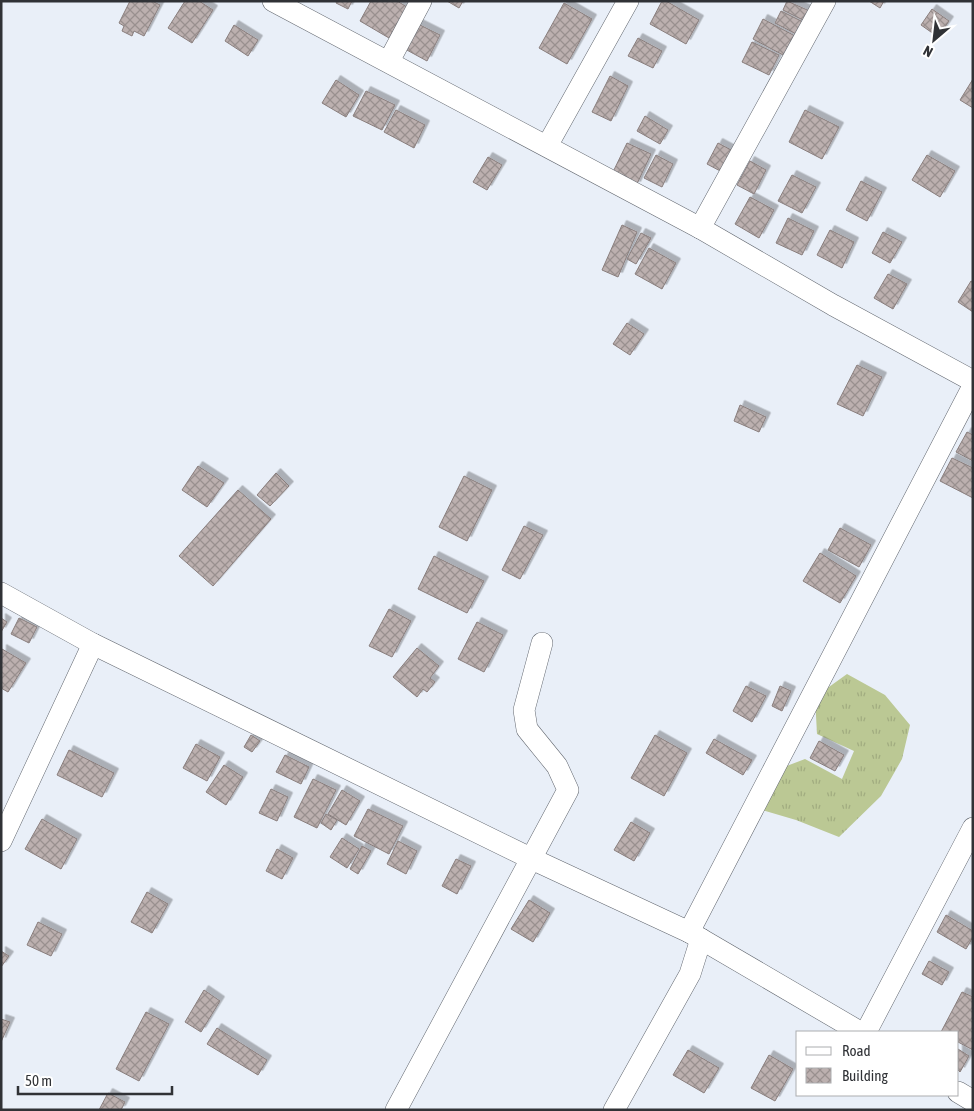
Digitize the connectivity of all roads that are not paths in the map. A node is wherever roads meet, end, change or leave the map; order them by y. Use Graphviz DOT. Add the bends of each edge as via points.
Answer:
graph roads {
  1 [pos="273,1"];
  2 [pos="421,1"];
  3 [pos="628,1"];
  4 [pos="825,1"];
  5 [pos="388,62"];
  6 [pos="547,146"];
  7 [pos="700,228"];
  8 [pos="973,380"];
  9 [pos="973,386"];
  10 [pos="1,593"];
  11 [pos="542,643"];
  12 [pos="93,644"];
  13 [pos="973,828"];
  14 [pos="1,841"];
  15 [pos="532,860"];
  16 [pos="695,936"];
  17 [pos="858,1031"];
  18 [pos="867,1031"];
  19 [pos="959,1093"];
  20 [pos="973,1101"];
  21 [pos="396,1110"];
  22 [pos="614,1110"];
  1 -- 5 [label="street"];
  2 -- 5 [label="street"];
  3 -- 6 [label="street"];
  4 -- 7 [label="street"];
  5 -- 6 [label="street"];
  6 -- 7 [label="street"];
  7 -- 8 [label="street"];
  9 -- 16 [label="street"];
  10 -- 12 [label="street"];
  11 -- 15 [label="street" via="524,710 527,729 557,766 568,790"];
  12 -- 14 [label="street"];
  12 -- 15 [label="street"];
  13 -- 18 [label="street"];
  15 -- 16 [label="street"];
  15 -- 21 [label="street"];
  16 -- 17 [label="street"];
  16 -- 22 [label="street" via="690,974"];
  19 -- 20 [label="street"];
}
